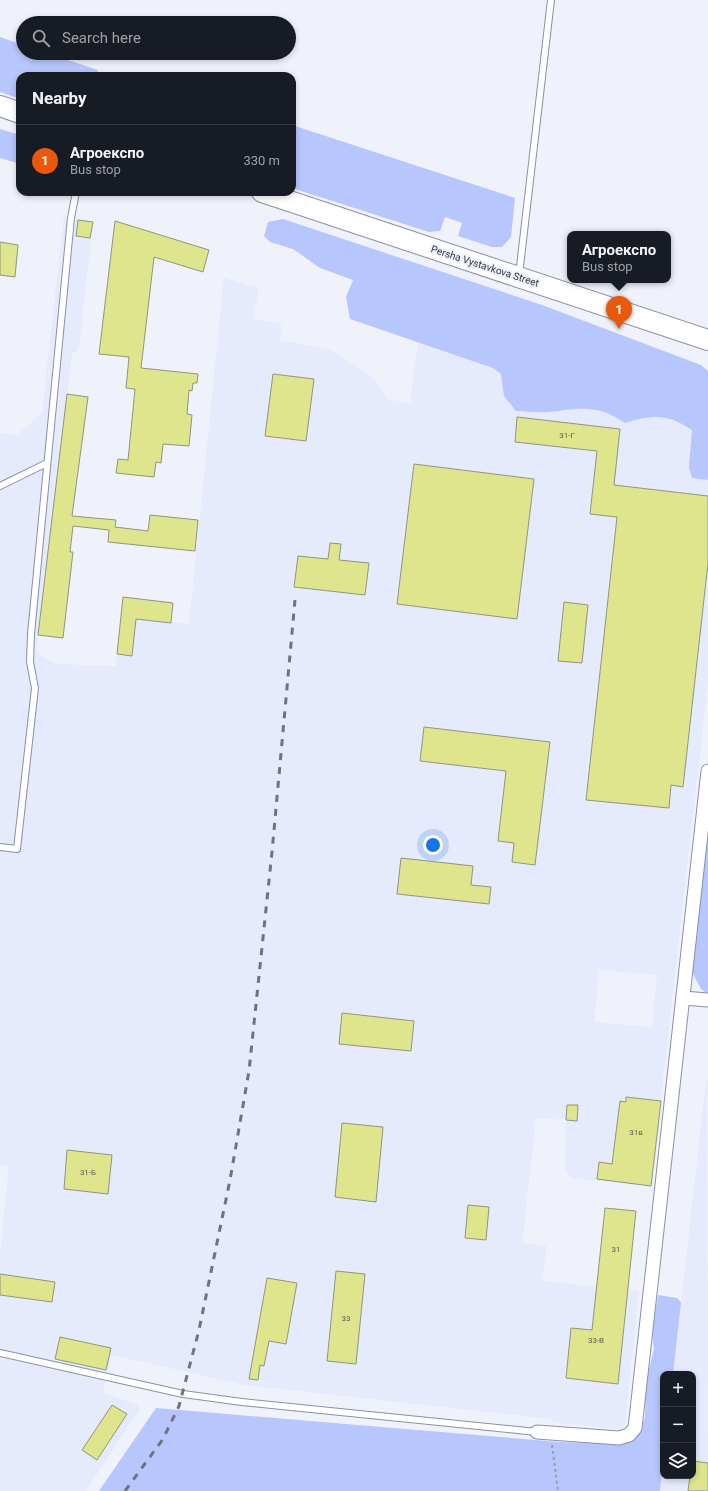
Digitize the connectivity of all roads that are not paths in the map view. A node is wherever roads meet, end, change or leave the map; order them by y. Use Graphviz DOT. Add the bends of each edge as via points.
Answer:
graph roads {
  1 [pos="551,0"];
  2 [pos="0,106"];
  3 [pos="16,111"];
  4 [pos="75,196"];
  5 [pos="274,196"];
  6 [pos="519,277"];
  7 [pos="708,340"];
  8 [pos="47,463"];
  9 [pos="0,486"];
  10 [pos="708,771"];
  11 [pos="0,847"];
  12 [pos="683,998"];
  13 [pos="708,1000"];
  14 [pos="0,1353"];
  15 [pos="537,1432"];
  1 -- 6 [label="lane"];
  2 -- 3 [label="main road"];
  4 -- 8 [label="lane"];
  5 -- 6 [label="main road, Persha Vystavkova Street"];
  6 -- 7 [label="main road, Persha Vystavkova Street"];
  8 -- 9 [label="lane"];
  8 -- 11 [label="lane" via="30,662 35,688 17,849"];
  10 -- 12 [label="street"];
  12 -- 13 [label="street"];
  12 -- 15 [label="street" via="635,1428 629,1435 619,1438"];
  14 -- 15 [label="lane" via="183,1394"];
}
